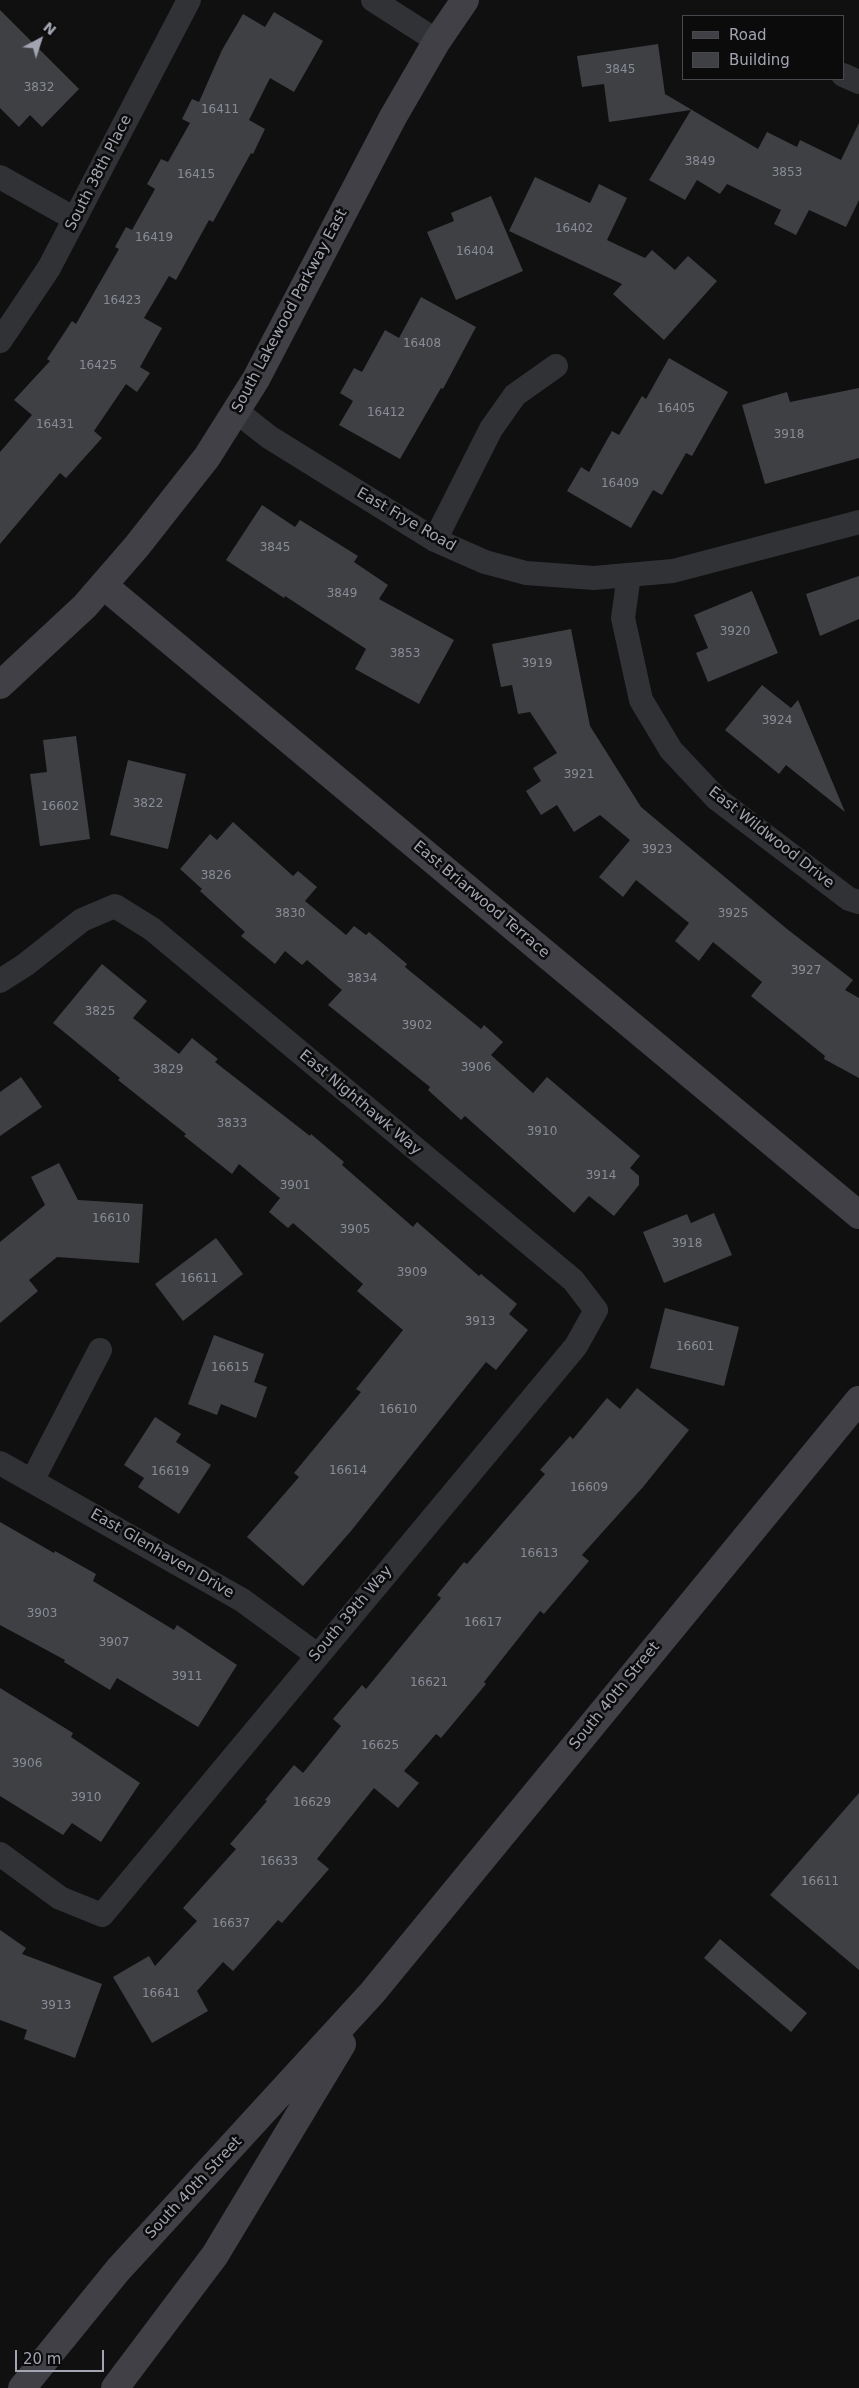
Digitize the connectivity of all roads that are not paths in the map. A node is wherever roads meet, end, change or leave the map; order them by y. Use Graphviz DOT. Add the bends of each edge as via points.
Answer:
graph roads {
  1 [pos="189,0"];
  2 [pos="373,0"];
  3 [pos="465,0"];
  4 [pos="437,41"];
  5 [pos="844,75"];
  6 [pos="859,82"];
  7 [pos="0,177"];
  8 [pos="75,219"];
  9 [pos="0,341"];
  10 [pos="556,366"];
  11 [pos="236,411"];
  12 [pos="859,522"];
  13 [pos="434,540"];
  14 [pos="629,575"];
  15 [pos="104,585"];
  16 [pos="0,685"];
  17 [pos="859,902"];
  18 [pos="0,981"];
  19 [pos="859,1215"];
  20 [pos="596,1310"];
  21 [pos="100,1350"];
  22 [pos="859,1400"];
  23 [pos="0,1463"];
  24 [pos="32,1481"];
  25 [pos="317,1655"];
  26 [pos="0,1854"];
  27 [pos="372,1993"];
  28 [pos="22,2388"];
  29 [pos="115,2388"];
  1 -- 8 [label="street, South 38th Place"];
  2 -- 4 [label="street"];
  3 -- 4 [label="street, South Lakewood Parkway East"];
  4 -- 11 [label="street, South Lakewood Parkway East"];
  5 -- 6 [label="street"];
  7 -- 8 [label="street"];
  8 -- 9 [label="street, South 38th Place" via="48,268"];
  10 -- 13 [label="street" via="515,395 491,429"];
  11 -- 13 [label="street, East Frye Road" via="269,437"];
  11 -- 15 [label="street, South Lakewood Parkway East" via="207,457"];
  12 -- 14 [label="street, East Frye Road" via="673,571"];
  13 -- 14 [label="street, East Frye Road" via="485,562 526,573 594,578"];
  14 -- 17 [label="street, East Wildwood Drive" via="623,618 642,700 671,750 717,799 849,899"];
  15 -- 16 [label="street, South Lakewood Parkway East"];
  15 -- 19 [label="street, East Briarwood Terrace"];
  18 -- 20 [label="street, East Nighthawk Way" via="82,920 115,906 152,929 573,1280"];
  20 -- 25 [label="street, South 39th Way" via="576,1346"];
  21 -- 24 [label="street"];
  22 -- 27 [label="street, South 40th Street"];
  23 -- 24 [label="street, East Glenhaven Drive"];
  24 -- 25 [label="street, East Glenhaven Drive" via="242,1600"];
  25 -- 26 [label="street, South 39th Way" via="102,1915 60,1898"];
  27 -- 28 [label="street, South 40th Street" via="118,2270"];
  27 -- 29 [label="street, South 40th Street" via="215,2255"];
}
